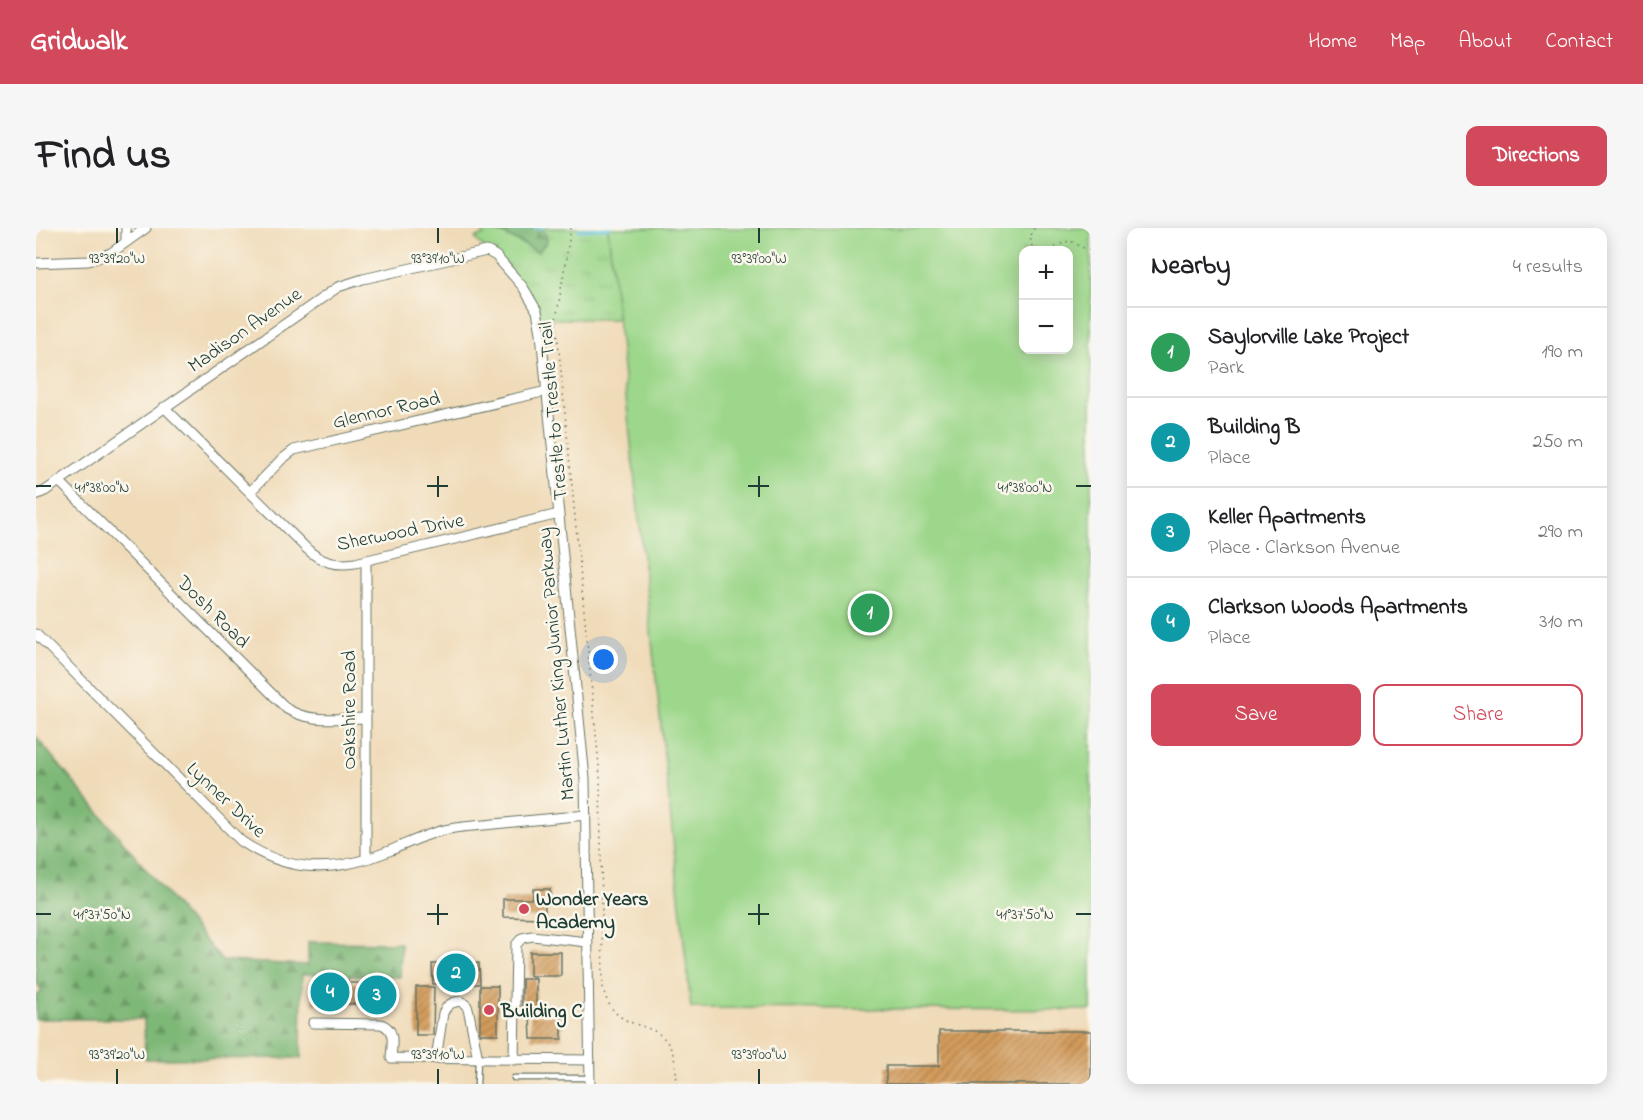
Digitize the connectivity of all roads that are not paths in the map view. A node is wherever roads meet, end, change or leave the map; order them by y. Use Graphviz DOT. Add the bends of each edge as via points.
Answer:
graph roads {
  1 [pos="126,228"];
  2 [pos="146,228"];
  3 [pos="126,242"];
  4 [pos="496,256"];
  5 [pos="36,263"];
  6 [pos="546,391"];
  7 [pos="164,407"];
  8 [pos="59,481"];
  9 [pos="250,492"];
  10 [pos="36,495"];
  11 [pos="559,514"];
  12 [pos="366,560"];
  13 [pos="36,634"];
  14 [pos="366,718"];
  15 [pos="586,814"];
  16 [pos="366,860"];
  17 [pos="588,942"];
  18 [pos="313,1023"];
  19 [pos="436,1059"];
  20 [pos="478,1059"];
  21 [pos="514,1060"];
  22 [pos="590,1060"];
  23 [pos="514,1078"];
  24 [pos="590,1081"];
  25 [pos="477,1084"];
  1 -- 3 [label="street"];
  2 -- 3 [label="street"];
  3 -- 5 [label="street" via="111,253 88,261"];
  4 -- 6 [label="street, Martin Luther King Junior Parkway" via="523,287 537,311"];
  4 -- 7 [label="street, Madison Avenue" via="478,252 338,286"];
  6 -- 9 [label="street, Glennor Road" via="294,450"];
  6 -- 11 [label="street, Martin Luther King Junior Parkway"];
  7 -- 8 [label="street, Madison Avenue"];
  7 -- 9 [label="street, Sherwood Drive"];
  8 -- 10 [label="street, Madison Avenue"];
  8 -- 14 [label="street, Dosh Road" via="287,709 311,718"];
  9 -- 12 [label="street, Sherwood Drive" via="314,556 341,565"];
  11 -- 12 [label="street, Sherwood Drive"];
  11 -- 15 [label="street, Martin Luther King Junior Parkway"];
  12 -- 14 [label="street, Oakshire Road"];
  13 -- 16 [label="street, Lynner Drive" via="240,842 269,859 293,866 317,868"];
  14 -- 16 [label="street, Oakshire Road"];
  15 -- 16 [label="street, Lynner Drive" via="440,831"];
  15 -- 17 [label="street, Martin Luther King Junior Parkway"];
  17 -- 21 [label="street" via="532,936 522,938 516,945"];
  17 -- 22 [label="street, Martin Luther King Junior Parkway"];
  18 -- 19 [label="street" via="388,1026 392,1032 391,1058"];
  19 -- 20 [label="street"];
  19 -- 20 [label="street" via="446,1006 461,1001 467,1006"];
  20 -- 21 [label="street"];
  20 -- 25 [label="lane"];
  21 -- 22 [label="street"];
  22 -- 24 [label="street, Martin Luther King Junior Parkway"];
  23 -- 24 [label="lane"];
}
